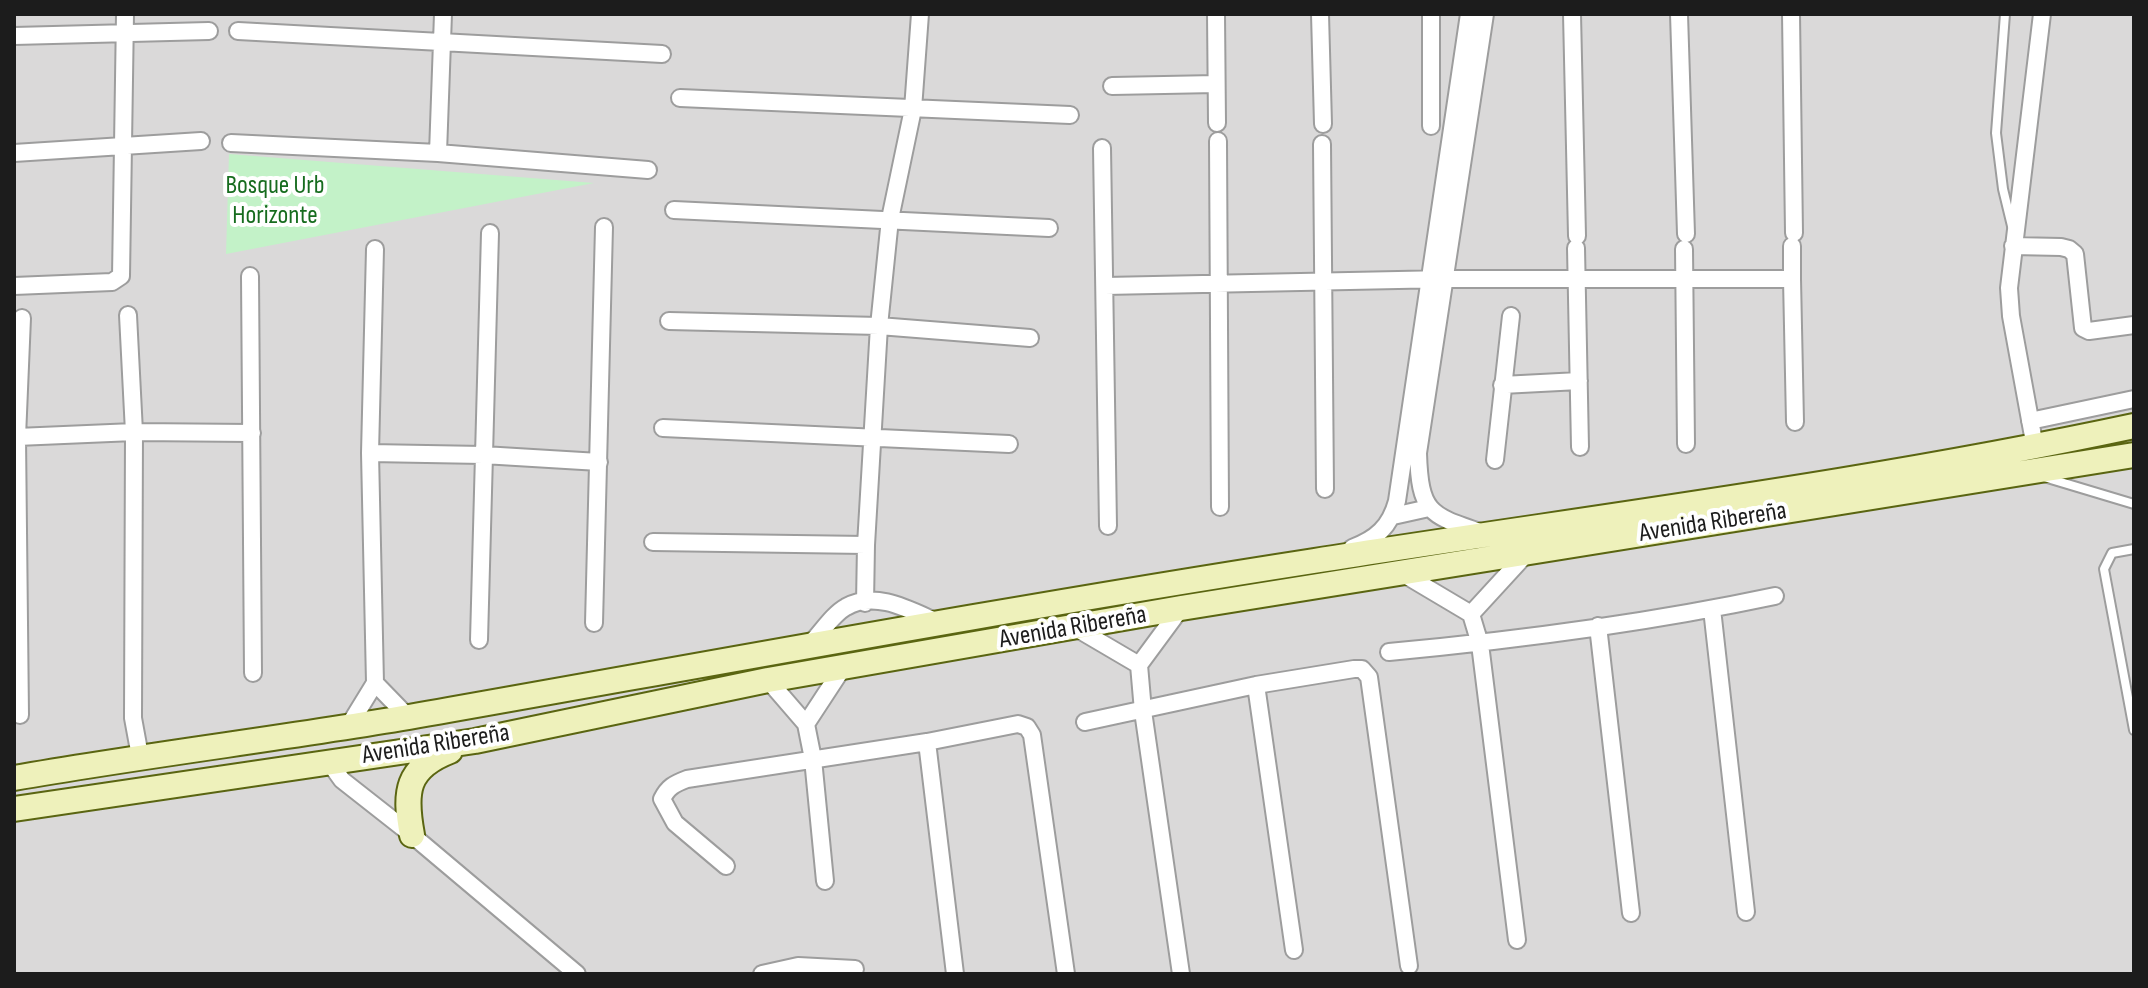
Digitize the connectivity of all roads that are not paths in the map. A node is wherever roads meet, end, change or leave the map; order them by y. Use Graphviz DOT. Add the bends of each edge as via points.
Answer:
graph roads {
  1 [pos="125,14"];
  2 [pos="443,14"];
  3 [pos="920,14"];
  4 [pos="1216,14"];
  5 [pos="1320,14"];
  6 [pos="1431,14"];
  7 [pos="1469,14"];
  8 [pos="1485,14"];
  9 [pos="1572,14"];
  10 [pos="1679,14"];
  11 [pos="1791,14"];
  12 [pos="2005,14"];
  13 [pos="2042,14"];
  14 [pos="209,31"];
  15 [pos="238,31"];
  16 [pos="125,33"];
  17 [pos="14,36"];
  18 [pos="442,42"];
  19 [pos="662,54"];
  20 [pos="1216,84"];
  21 [pos="1112,86"];
  22 [pos="680,98"];
  23 [pos="913,109"];
  24 [pos="1070,115"];
  25 [pos="1217,123"];
  26 [pos="1323,124"];
  27 [pos="1431,126"];
  28 [pos="201,141"];
  29 [pos="1218,141"];
  30 [pos="231,143"];
  31 [pos="124,144"];
  32 [pos="1322,144"];
  33 [pos="1102,148"];
  34 [pos="14,153"];
  35 [pos="438,153"];
  36 [pos="648,170"];
  37 [pos="674,210"];
  38 [pos="890,219"];
  39 [pos="604,227"];
  40 [pos="1049,228"];
  41 [pos="490,233"];
  42 [pos="2013,240"];
  43 [pos="375,249"];
  44 [pos="250,276"];
  45 [pos="1438,279"];
  46 [pos="1684,279"];
  47 [pos="1792,279"];
  48 [pos="1576,280"];
  49 [pos="1217,282"];
  50 [pos="1325,283"];
  51 [pos="14,286"];
  52 [pos="1105,286"];
  53 [pos="128,315"];
  54 [pos="1511,316"];
  55 [pos="22,318"];
  56 [pos="669,321"];
  57 [pos="2134,325"];
  58 [pos="879,326"];
  59 [pos="1030,338"];
  60 [pos="1579,381"];
  61 [pos="1502,385"];
  62 [pos="2134,399"];
  63 [pos="2030,421"];
  64 [pos="1795,422"];
  65 [pos="2134,426"];
  66 [pos="663,428"];
  67 [pos="134,432"];
  68 [pos="252,433"];
  69 [pos="17,437"];
  70 [pos="871,437"];
  71 [pos="1009,444"];
  72 [pos="1686,444"];
  73 [pos="1580,447"];
  74 [pos="2035,447"];
  75 [pos="370,453"];
  76 [pos="483,455"];
  77 [pos="2134,455"];
  78 [pos="1495,460"];
  79 [pos="599,462"];
  80 [pos="2028,473"];
  81 [pos="1325,489"];
  82 [pos="2134,504"];
  83 [pos="1220,507"];
  84 [pos="1429,508"];
  85 [pos="1393,516"];
  86 [pos="1108,526"];
  87 [pos="1493,536"];
  88 [pos="653,542"];
  89 [pos="866,545"];
  90 [pos="2134,549"];
  91 [pos="1527,553"];
  92 [pos="1318,560"];
  93 [pos="1402,573"];
  94 [pos="1775,596"];
  95 [pos="865,603"];
  96 [pos="1181,608"];
  97 [pos="1712,609"];
  98 [pos="1471,614"];
  99 [pos="937,622"];
  100 [pos="594,623"];
  101 [pos="1598,626"];
  102 [pos="1076,628"];
  103 [pos="479,640"];
  104 [pos="810,644"];
  105 [pos="1480,644"];
  106 [pos="1389,652"];
  107 [pos="1139,665"];
  108 [pos="842,669"];
  109 [pos="253,673"];
  110 [pos="768,680"];
  111 [pos="375,683"];
  112 [pos="1256,685"];
  113 [pos="1143,711"];
  114 [pos="20,715"];
  115 [pos="408,717"];
  116 [pos="1085,722"];
  117 [pos="806,724"];
  118 [pos="348,727"];
  119 [pos="2134,730"];
  120 [pos="475,741"];
  121 [pos="927,742"];
  122 [pos="140,756"];
  123 [pos="813,759"];
  124 [pos="329,762"];
  125 [pos="14,778"];
  126 [pos="14,809"];
  127 [pos="412,835"];
  128 [pos="726,866"];
  129 [pos="825,881"];
  130 [pos="1746,912"];
  131 [pos="1631,913"];
  132 [pos="1517,940"];
  133 [pos="1294,950"];
  134 [pos="1409,966"];
  135 [pos="855,969"];
  136 [pos="577,974"];
  137 [pos="762,974"];
  138 [pos="955,974"];
  139 [pos="1066,974"];
  140 [pos="1181,974"];
  1 -- 16 [label="street"];
  2 -- 18 [label="street"];
  3 -- 23 [label="street"];
  4 -- 20 [label="street"];
  5 -- 26 [label="street"];
  6 -- 27 [label="street"];
  7 -- 45 [label="street"];
  8 -- 45 [label="street"];
  9 -- 48 [label="street"];
  10 -- 46 [label="street"];
  11 -- 47 [label="street"];
  12 -- 42 [label="lane" via="1996,133"];
  13 -- 42 [label="street"];
  14 -- 16 [label="street"];
  15 -- 18 [label="street"];
  16 -- 17 [label="street"];
  16 -- 31 [label="street"];
  18 -- 19 [label="street"];
  18 -- 35 [label="street"];
  20 -- 21 [label="street"];
  20 -- 25 [label="street"];
  22 -- 23 [label="street"];
  23 -- 24 [label="street"];
  23 -- 38 [label="street"];
  28 -- 31 [label="street"];
  29 -- 49 [label="street"];
  30 -- 35 [label="street"];
  31 -- 34 [label="street"];
  31 -- 51 [label="street" via="121,276 112,282"];
  32 -- 50 [label="street"];
  33 -- 52 [label="street"];
  35 -- 36 [label="street"];
  37 -- 38 [label="street"];
  38 -- 40 [label="street"];
  38 -- 58 [label="street"];
  39 -- 79 [label="street"];
  41 -- 76 [label="street"];
  42 -- 57 [label="street" via="2075,254 2083,328"];
  42 -- 63 [label="street" via="2011,316"];
  43 -- 75 [label="street"];
  44 -- 68 [label="street"];
  45 -- 48 [label="street"];
  45 -- 50 [label="street"];
  45 -- 84 [label="street" via="1418,453"];
  45 -- 85 [label="street"];
  46 -- 47 [label="street"];
  46 -- 48 [label="street"];
  46 -- 72 [label="street"];
  47 -- 64 [label="street"];
  48 -- 60 [label="street"];
  49 -- 50 [label="street"];
  49 -- 52 [label="street"];
  49 -- 83 [label="street"];
  50 -- 81 [label="street"];
  52 -- 86 [label="street"];
  53 -- 67 [label="street"];
  54 -- 61 [label="street"];
  55 -- 69 [label="street"];
  56 -- 58 [label="street"];
  58 -- 59 [label="street"];
  58 -- 70 [label="street"];
  60 -- 61 [label="street"];
  60 -- 73 [label="street"];
  61 -- 78 [label="street"];
  62 -- 63 [label="street"];
  63 -- 74 [label="street"];
  65 -- 74 [label="street, Avenida Ribereña"];
  66 -- 70 [label="street"];
  67 -- 68 [label="street"];
  67 -- 69 [label="street"];
  67 -- 122 [label="street" via="133,718"];
  68 -- 109 [label="street"];
  69 -- 114 [label="street"];
  70 -- 71 [label="street"];
  70 -- 89 [label="street"];
  74 -- 87 [label="street, Avenida Ribereña"];
  75 -- 76 [label="street"];
  75 -- 111 [label="street"];
  76 -- 79 [label="street"];
  76 -- 103 [label="street"];
  77 -- 80 [label="street, Avenida Ribereña"];
  79 -- 100 [label="street"];
  80 -- 82 [label="lane"];
  80 -- 91 [label="street, Avenida Ribereña"];
  84 -- 85 [label="street"];
  84 -- 87 [label="street" via="1440,518"];
  85 -- 92 [label="street" via="1368,542"];
  87 -- 92 [label="street, Avenida Ribereña"];
  88 -- 89 [label="street"];
  89 -- 95 [label="street"];
  90 -- 119 [label="lane" via="2112,553 2104,569"];
  91 -- 93 [label="street, Avenida Ribereña"];
  91 -- 98 [label="street"];
  92 -- 99 [label="street, Avenida Ribereña"];
  93 -- 96 [label="street, Avenida Ribereña"];
  93 -- 98 [label="street"];
  94 -- 97 [label="street"];
  95 -- 99 [label="street" via="899,604"];
  95 -- 104 [label="street" via="846,607"];
  96 -- 102 [label="street, Avenida Ribereña"];
  96 -- 107 [label="street"];
  97 -- 101 [label="street"];
  97 -- 130 [label="street"];
  98 -- 105 [label="street"];
  99 -- 104 [label="street, Avenida Ribereña"];
  101 -- 105 [label="street"];
  101 -- 131 [label="street"];
  102 -- 107 [label="street"];
  102 -- 108 [label="street, Avenida Ribereña"];
  104 -- 115 [label="street, Avenida Ribereña"];
  105 -- 106 [label="street"];
  105 -- 132 [label="street"];
  107 -- 113 [label="street"];
  108 -- 110 [label="street, Avenida Ribereña"];
  108 -- 117 [label="street"];
  110 -- 117 [label="street"];
  110 -- 120 [label="street, Avenida Ribereña"];
  111 -- 115 [label="street"];
  111 -- 118 [label="street"];
  112 -- 113 [label="street"];
  112 -- 133 [label="street"];
  112 -- 134 [label="street" via="1354,669 1369,677"];
  113 -- 116 [label="street"];
  113 -- 140 [label="street"];
  115 -- 118 [label="street, Avenida Ribereña"];
  117 -- 123 [label="street"];
  118 -- 122 [label="street, Avenida Ribereña"];
  120 -- 124 [label="street, Avenida Ribereña"];
  120 -- 127 [label="street" via="429,759 415,773 408,795"];
  121 -- 123 [label="street"];
  121 -- 138 [label="street"];
  121 -- 139 [label="street" via="1018,724 1032,735"];
  122 -- 125 [label="street, Avenida Ribereña"];
  123 -- 128 [label="street" via="687,779 667,790 662,799 675,823"];
  123 -- 129 [label="street"];
  124 -- 126 [label="street, Avenida Ribereña"];
  124 -- 127 [label="street" via="342,780"];
  127 -- 136 [label="street"];
  135 -- 137 [label="street" via="798,966"];
}
